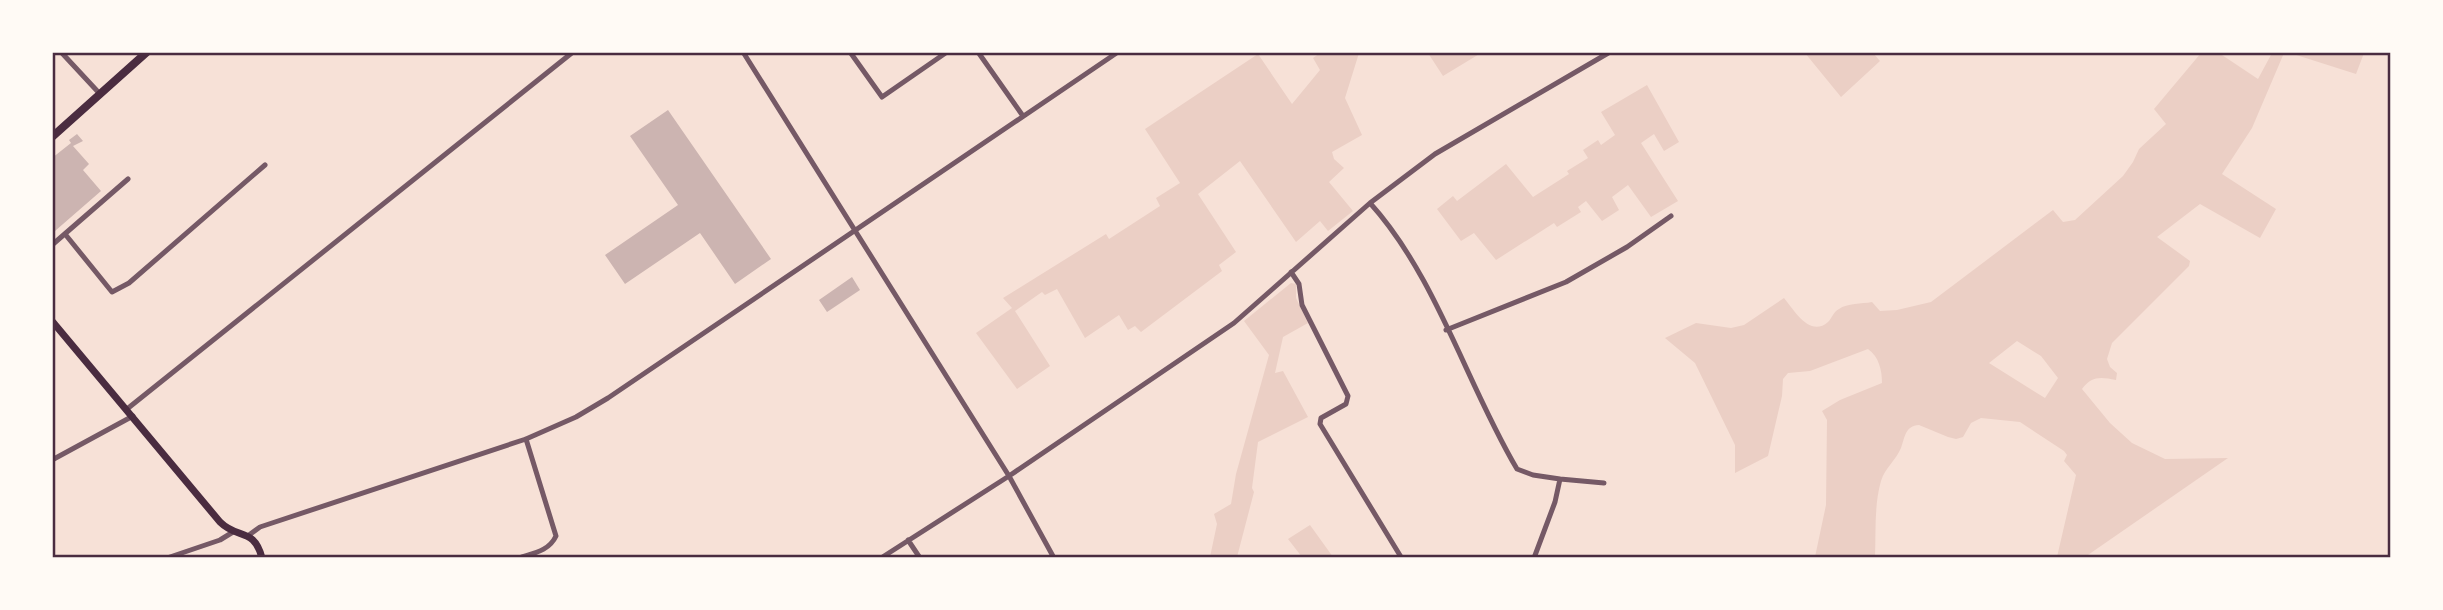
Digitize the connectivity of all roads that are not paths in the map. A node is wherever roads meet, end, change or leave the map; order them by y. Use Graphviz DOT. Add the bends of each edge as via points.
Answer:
graph roads {
  1 [pos="61,52"];
  2 [pos="147,52"];
  3 [pos="573,52"];
  4 [pos="743,52"];
  5 [pos="850,52"];
  6 [pos="947,52"];
  7 [pos="978,52"];
  8 [pos="1118,52"];
  9 [pos="1610,52"];
  10 [pos="100,94"];
  11 [pos="1023,116"];
  12 [pos="52,137"];
  13 [pos="265,165"];
  14 [pos="128,179"];
  15 [pos="1370,203"];
  16 [pos="1671,216"];
  17 [pos="855,231"];
  18 [pos="65,234"];
  19 [pos="52,245"];
  20 [pos="1291,272"];
  21 [pos="53,323"];
  22 [pos="1447,330"];
  23 [pos="130,413"];
  24 [pos="526,439"];
  25 [pos="52,460"];
  26 [pos="1009,476"];
  27 [pos="1560,479"];
  28 [pos="1604,483"];
  29 [pos="233,532"];
  30 [pos="248,535"];
  31 [pos="908,540"];
  32 [pos="1401,557"];
  33 [pos="167,558"];
  34 [pos="262,558"];
  35 [pos="519,558"];
  36 [pos="881,558"];
  37 [pos="920,558"];
  38 [pos="1054,558"];
  39 [pos="1534,558"];
  1 -- 10 [label="street"];
  2 -- 10 [label="main road"];
  3 -- 23 [label="street"];
  4 -- 17 [label="street"];
  5 -- 6 [label="street" via="882,97"];
  7 -- 11 [label="street"];
  8 -- 11 [label="street"];
  9 -- 15 [label="street" via="1469,132"];
  10 -- 12 [label="main road"];
  11 -- 17 [label="street"];
  13 -- 18 [label="street" via="129,283 112,292"];
  14 -- 18 [label="street"];
  15 -- 20 [label="street"];
  15 -- 22 [label="street" via="1401,244"];
  16 -- 22 [label="street" via="1566,282"];
  17 -- 24 [label="street" via="608,398"];
  17 -- 26 [label="street"];
  18 -- 19 [label="street"];
  20 -- 26 [label="street" via="1234,323"];
  20 -- 32 [label="street" via="1302,305 1348,396 1346,404 1321,418 1322,429"];
  21 -- 23 [label="main road"];
  22 -- 27 [label="street" via="1517,469"];
  23 -- 25 [label="street"];
  23 -- 29 [label="main road"];
  24 -- 30 [label="street" via="260,527"];
  24 -- 35 [label="street" via="556,536 546,549"];
  26 -- 31 [label="street"];
  26 -- 38 [label="street"];
  27 -- 28 [label="street"];
  27 -- 39 [label="street"];
  29 -- 30 [label="main road"];
  29 -- 33 [label="street"];
  30 -- 34 [label="main road"];
  31 -- 36 [label="street"];
  31 -- 37 [label="street"];
}
